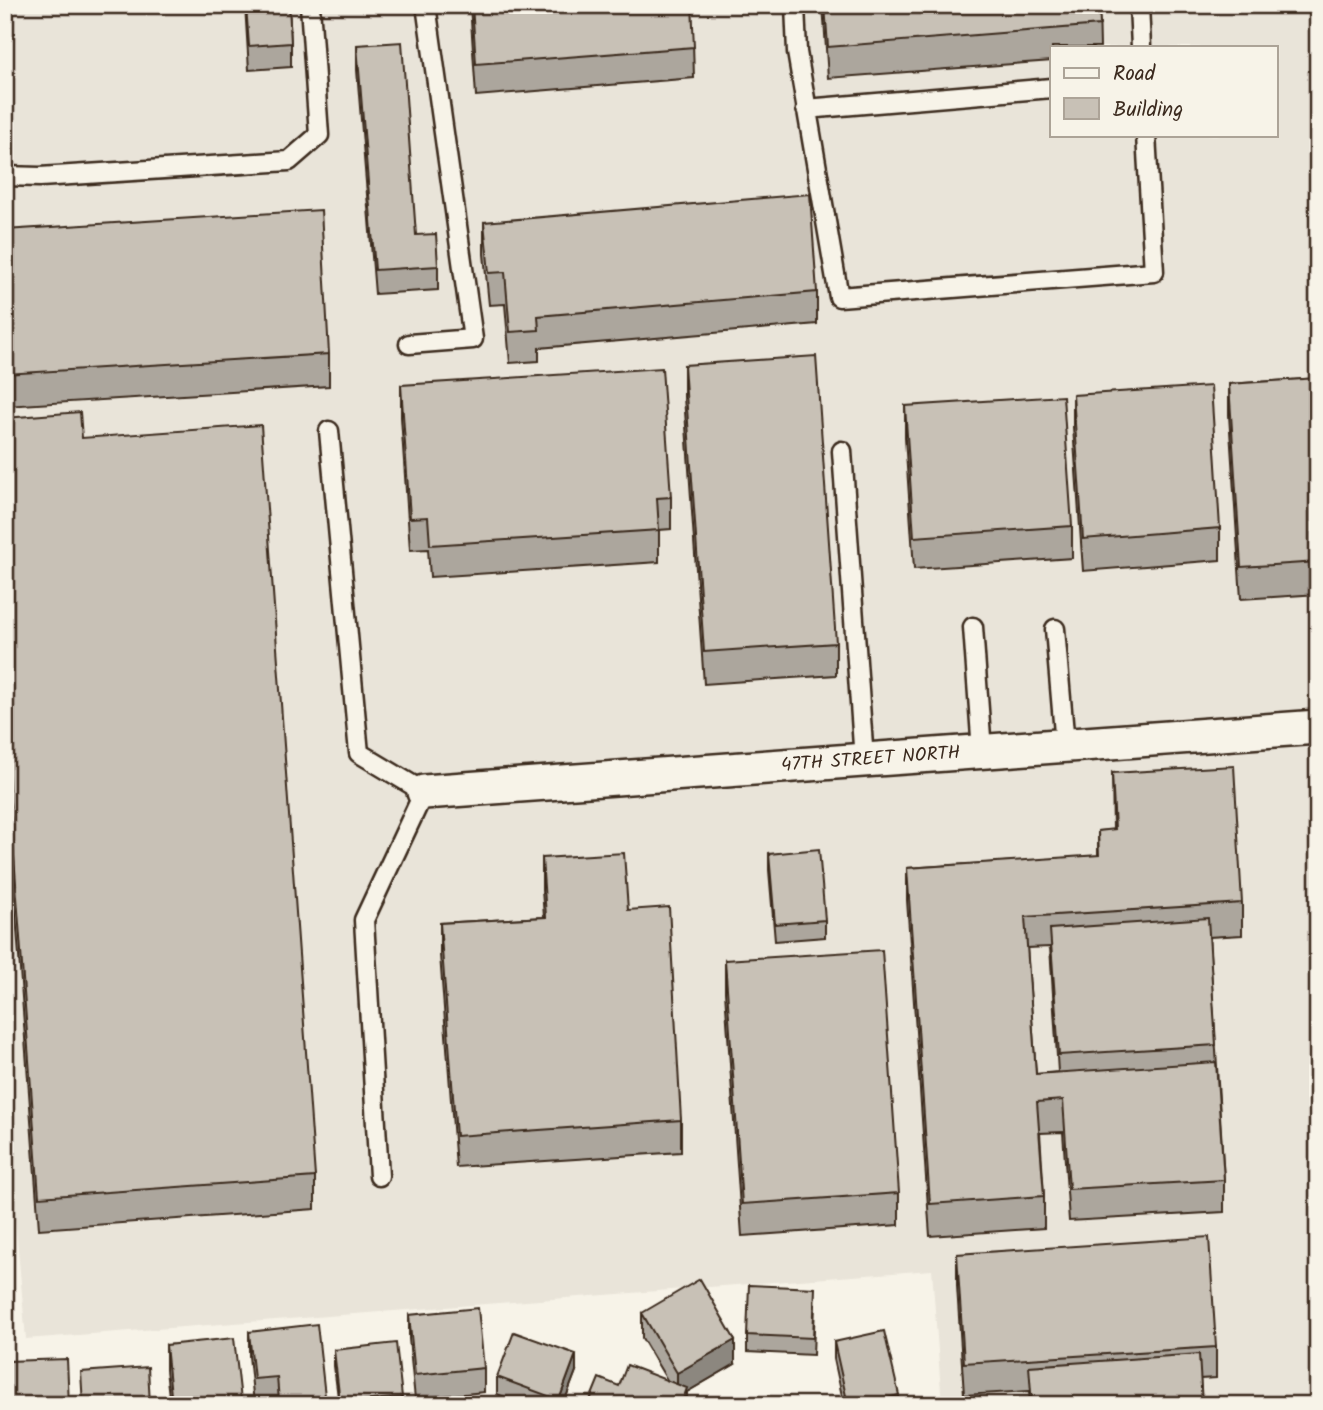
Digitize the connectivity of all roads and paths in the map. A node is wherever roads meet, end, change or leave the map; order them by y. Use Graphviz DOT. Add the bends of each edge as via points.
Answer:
graph roads {
  1 [pos="310,5"];
  2 [pos="426,5"];
  3 [pos="795,5"];
  4 [pos="1139,5"];
  5 [pos="1141,46"];
  6 [pos="1050,89"];
  7 [pos="806,109"];
  8 [pos="1146,136"];
  9 [pos="5,176"];
  10 [pos="409,344"];
  11 [pos="330,431"];
  12 [pos="842,451"];
  13 [pos="973,627"];
  14 [pos="1055,629"];
  15 [pos="1318,727"];
  16 [pos="1065,745"];
  17 [pos="982,751"];
  18 [pos="864,760"];
  19 [pos="424,792"];
  20 [pos="379,1176"];
  1 -- 9 [label="lane" via="319,135 289,161"];
  2 -- 10 [label="lane" via="473,339"];
  3 -- 7 [label="lane"];
  4 -- 5 [label="lane"];
  6 -- 7 [label="lane"];
  7 -- 8 [label="lane" via="839,297 1154,272"];
  11 -- 19 [label="lane" via="359,753"];
  12 -- 18 [label="lane"];
  13 -- 17 [label="lane"];
  14 -- 16 [label="lane"];
  15 -- 16 [label="street, 47TH STREET NORTH"];
  16 -- 17 [label="street, 47TH STREET NORTH"];
  17 -- 18 [label="street, 47TH STREET NORTH"];
  18 -- 19 [label="street, 47TH STREET NORTH"];
  19 -- 20 [label="lane" via="364,920"];
}
